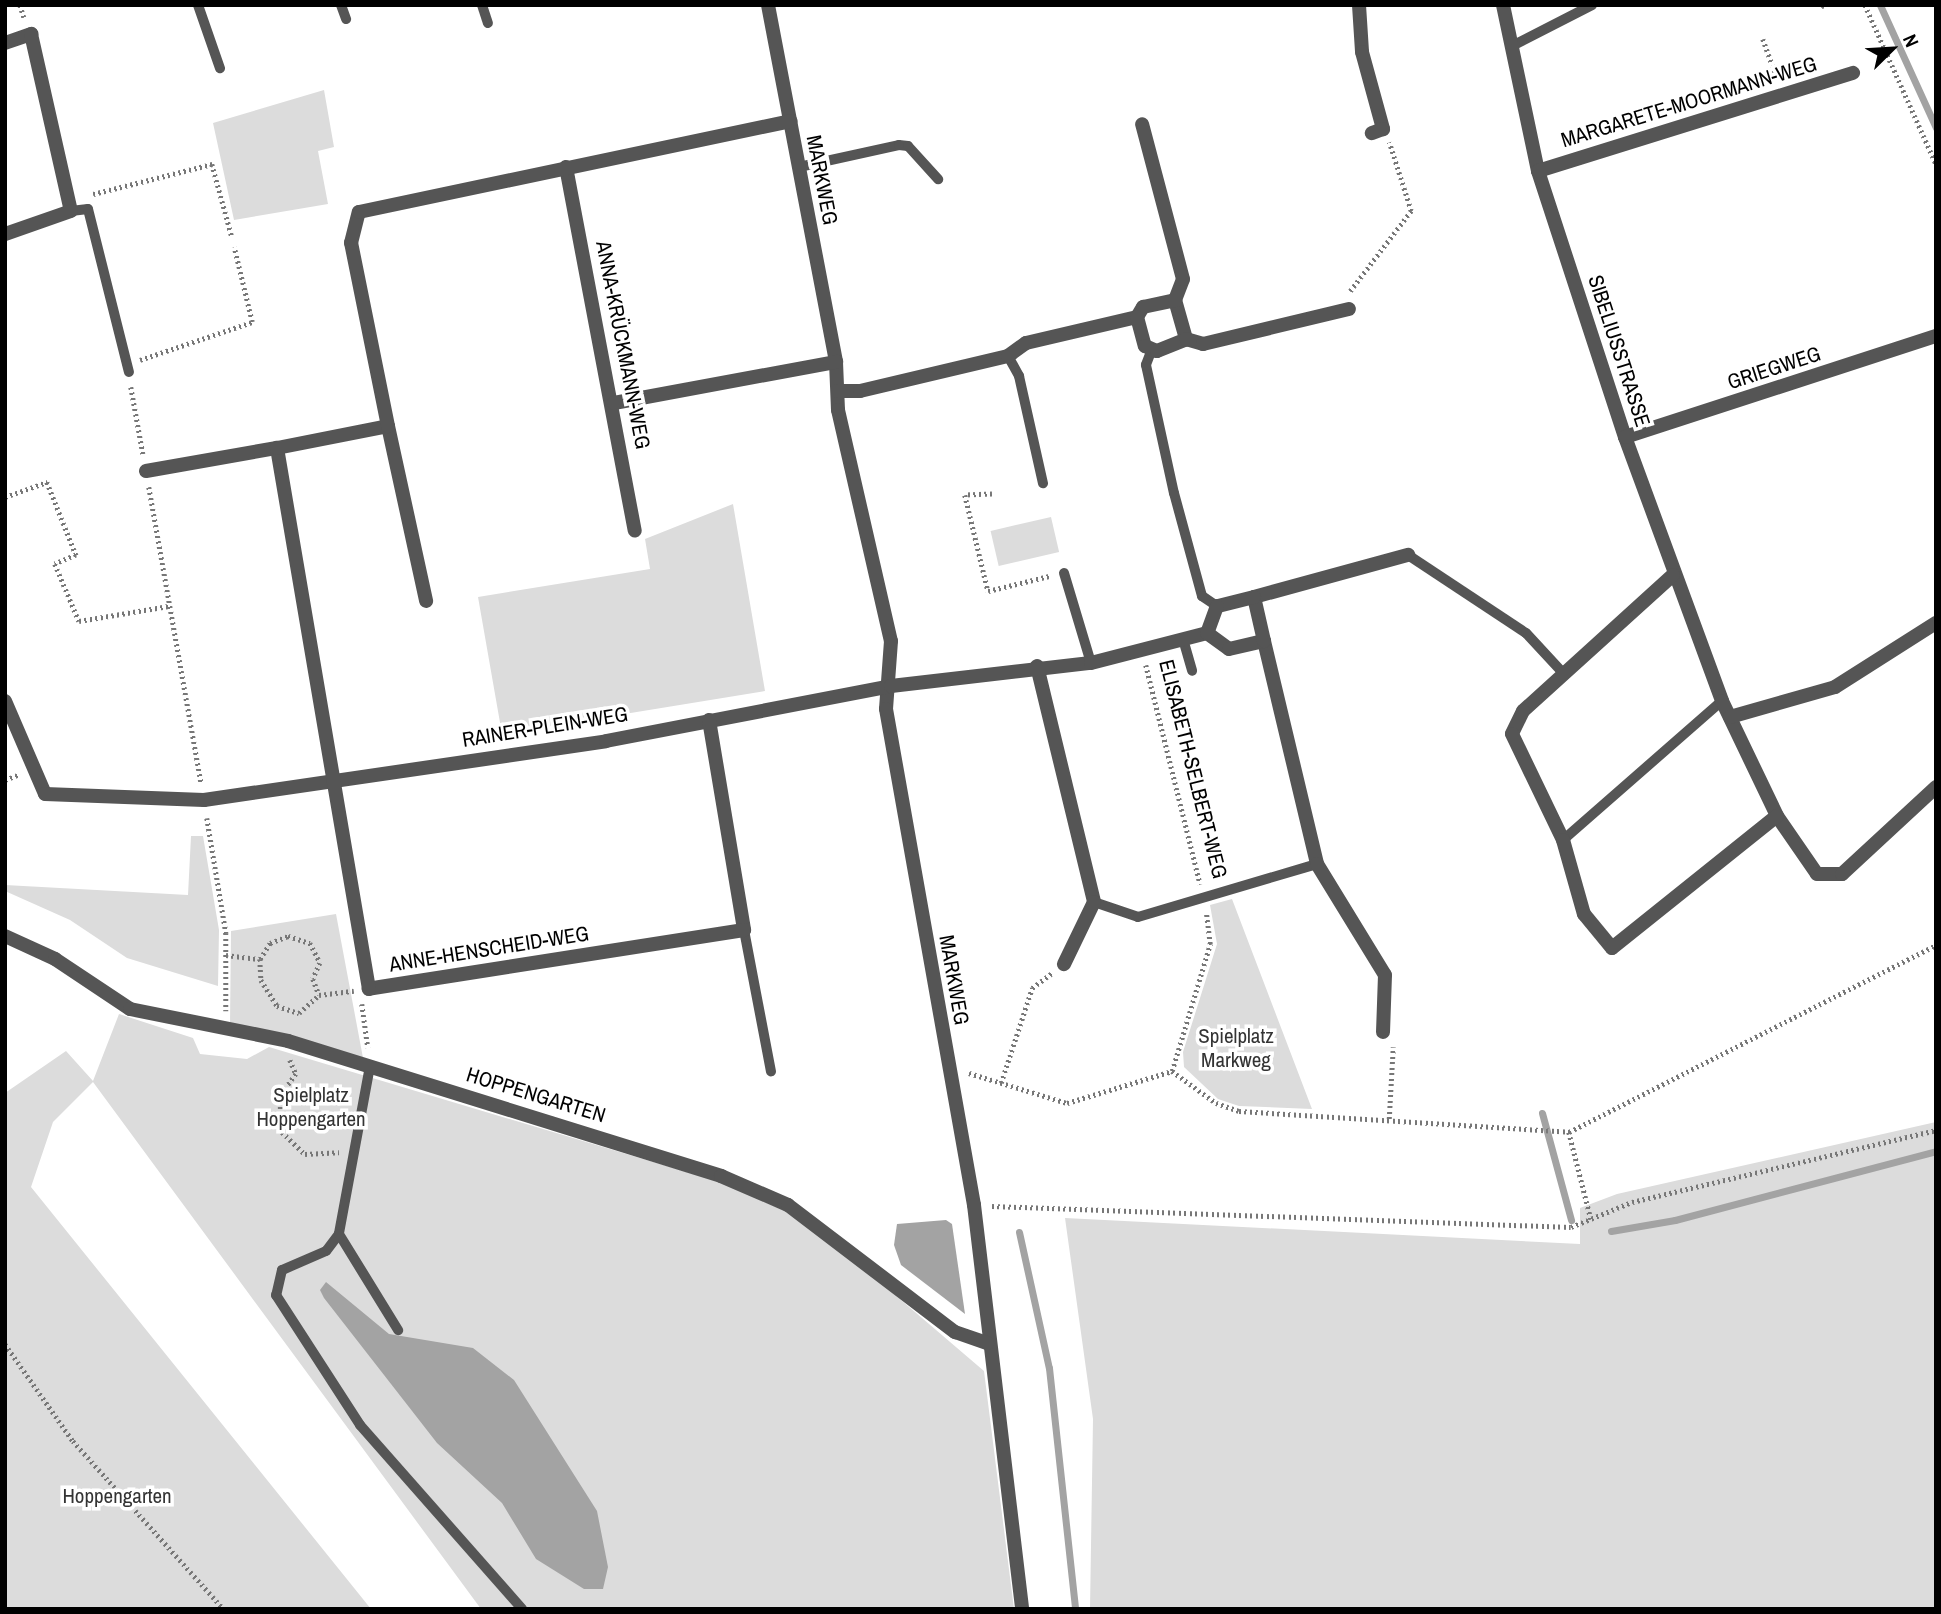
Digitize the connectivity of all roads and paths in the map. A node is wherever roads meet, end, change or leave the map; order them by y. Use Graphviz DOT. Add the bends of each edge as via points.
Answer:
graph roads {
  1 [pos="198,5"];
  2 [pos="341,5"];
  3 [pos="482,5"];
  4 [pos="768,5"];
  5 [pos="1359,5"];
  6 [pos="1503,5"];
  7 [pos="1592,5"];
  8 [pos="1865,5"];
  9 [pos="346,19"];
  10 [pos="488,23"];
  11 [pos="1763,39"];
  12 [pos="5,43"];
  13 [pos="1512,46"];
  14 [pos="220,68"];
  15 [pos="1853,73"];
  16 [pos="1783,94"];
  17 [pos="790,121"];
  18 [pos="1142,124"];
  19 [pos="1378,131"];
  20 [pos="1936,164"];
  21 [pos="566,167"];
  22 [pos="799,167"];
  23 [pos="1538,171"];
  24 [pos="938,178"];
  25 [pos="69,205"];
  26 [pos="5,234"];
  27 [pos="232,237"];
  28 [pos="234,247"];
  29 [pos="1175,300"];
  30 [pos="1349,309"];
  31 [pos="1137,317"];
  32 [pos="1936,336"];
  33 [pos="1186,339"];
  34 [pos="1153,349"];
  35 [pos="1008,356"];
  36 [pos="836,362"];
  37 [pos="127,368"];
  38 [pos="838,391"];
  39 [pos="614,403"];
  40 [pos="388,426"];
  41 [pos="1625,437"];
  42 [pos="277,447"];
  43 [pos="146,471"];
  44 [pos="1043,482"];
  45 [pos="992,495"];
  46 [pos="5,497"];
  47 [pos="635,531"];
  48 [pos="1408,555"];
  49 [pos="1064,573"];
  50 [pos="1673,575"];
  51 [pos="1254,597"];
  52 [pos="426,601"];
  53 [pos="169,606"];
  54 [pos="1217,606"];
  55 [pos="1936,623"];
  56 [pos="1206,633"];
  57 [pos="1183,639"];
  58 [pos="1264,640"];
  59 [pos="1143,649"];
  60 [pos="1091,663"];
  61 [pos="1037,666"];
  62 [pos="1192,671"];
  63 [pos="1563,673"];
  64 [pos="891,686"];
  65 [pos="5,701"];
  66 [pos="1722,701"];
  67 [pos="1730,717"];
  68 [pos="709,720"];
  69 [pos="334,779"];
  70 [pos="1936,787"];
  71 [pos="204,800"];
  72 [pos="1777,816"];
  73 [pos="1563,840"];
  74 [pos="1317,864"];
  75 [pos="1203,899"];
  76 [pos="1094,902"];
  77 [pos="744,930"];
  78 [pos="5,936"];
  79 [pos="1936,945"];
  80 [pos="226,955"];
  81 [pos="260,959"];
  82 [pos="1064,964"];
  83 [pos="369,989"];
  84 [pos="319,995"];
  85 [pos="226,1029"];
  86 [pos="1383,1032"];
  87 [pos="281,1040"];
  88 [pos="370,1066"];
  89 [pos="947,1066"];
  90 [pos="772,1071"];
  91 [pos="1172,1071"];
  92 [pos="1001,1083"];
  93 [pos="1389,1119"];
  94 [pos="1936,1130"];
  95 [pos="1569,1132"];
  96 [pos="356,1147"];
  97 [pos="974,1205"];
  98 [pos="1591,1219"];
  99 [pos="339,1234"];
  100 [pos="398,1330"];
  101 [pos="987,1343"];
  102 [pos="5,1344"];
  103 [pos="224,1609"];
  104 [pos="522,1609"];
  105 [pos="1022,1609"];
  1 -- 14 [label="lane"];
  2 -- 9 [label="lane"];
  3 -- 10 [label="lane"];
  4 -- 17 [label="street, MARKWEG"];
  5 -- 19 [label="street" via="1362,52"];
  6 -- 13 [label="street, SIBELIUSSTRASSE"];
  7 -- 13 [label="lane"];
  8 -- 20 [label="path"];
  11 -- 16 [label="path"];
  12 -- 25 [label="street" via="31,34"];
  13 -- 23 [label="street, SIBELIUSSTRASSE"];
  15 -- 16 [label="street, MARGARETE-MOORMANN-WEG"];
  16 -- 23 [label="street, MARGARETE-MOORMANN-WEG"];
  17 -- 21 [label="street"];
  17 -- 22 [label="street, MARKWEG"];
  18 -- 29 [label="street" via="1183,279"];
  19 -- 30 [label="path" via="1411,211 1350,290"];
  21 -- 39 [label="street, ANNA-KRÜCKMANN-WEG"];
  21 -- 40 [label="street" via="369,206 354,219 351,243"];
  22 -- 24 [label="lane" via="899,145 908,146"];
  22 -- 36 [label="street, MARKWEG"];
  23 -- 41 [label="street, SIBELIUSSTRASSE"];
  25 -- 26 [label="street"];
  25 -- 27 [label="path" via="212,164"];
  25 -- 37 [label="lane" via="88,209"];
  28 -- 37 [label="path" via="252,323"];
  29 -- 31 [label="street" via="1143,307"];
  29 -- 33 [label="street"];
  30 -- 33 [label="street" via="1203,344"];
  31 -- 34 [label="street" via="1145,346"];
  31 -- 35 [label="street" via="1026,343"];
  32 -- 41 [label="street, GRIEGWEG"];
  33 -- 34 [label="street"];
  34 -- 54 [label="lane" via="1146,365 1174,493 1202,596"];
  35 -- 38 [label="street"];
  35 -- 44 [label="lane" via="1019,376"];
  36 -- 38 [label="street, MARKWEG"];
  36 -- 39 [label="street"];
  37 -- 43 [label="path"];
  38 -- 64 [label="street, MARKWEG" via="891,641"];
  39 -- 47 [label="street, ANNA-KRÜCKMANN-WEG"];
  40 -- 42 [label="street"];
  40 -- 52 [label="street"];
  41 -- 50 [label="street, SIBELIUSSTRASSE"];
  42 -- 43 [label="street"];
  42 -- 69 [label="street"];
  43 -- 53 [label="path"];
  45 -- 49 [label="path" via="965,495 988,591"];
  46 -- 53 [label="path" via="47,482 76,555 55,564 79,621"];
  48 -- 51 [label="street"];
  48 -- 63 [label="lane" via="1526,633"];
  49 -- 60 [label="lane"];
  50 -- 63 [label="street"];
  50 -- 66 [label="street, SIBELIUSSTRASSE"];
  51 -- 54 [label="street"];
  51 -- 58 [label="street"];
  53 -- 71 [label="path"];
  54 -- 56 [label="street"];
  55 -- 67 [label="street" via="1835,687"];
  56 -- 57 [label="street, ELISABETH-SELBERT-WEG"];
  56 -- 58 [label="street" via="1229,649"];
  57 -- 59 [label="street, ELISABETH-SELBERT-WEG"];
  57 -- 62 [label="lane"];
  58 -- 74 [label="street"];
  59 -- 60 [label="street, ELISABETH-SELBERT-WEG"];
  59 -- 75 [label="path, ELISABETH-SELBERT-WEG"];
  60 -- 61 [label="street, ELISABETH-SELBERT-WEG"];
  61 -- 64 [label="street, ELISABETH-SELBERT-WEG"];
  61 -- 76 [label="street"];
  63 -- 73 [label="street" via="1523,711 1512,734"];
  64 -- 68 [label="street, RAINER-PLEIN-WEG"];
  64 -- 89 [label="street, MARKWEG" via="886,709"];
  65 -- 71 [label="street, RAINER-PLEIN-WEG" via="45,794"];
  66 -- 67 [label="street, SIBELIUSSTRASSE"];
  66 -- 73 [label="lane"];
  67 -- 72 [label="street, SIBELIUSSTRASSE"];
  68 -- 69 [label="street, RAINER-PLEIN-WEG"];
  68 -- 77 [label="street"];
  69 -- 71 [label="street, RAINER-PLEIN-WEG"];
  69 -- 83 [label="street, ANNE-HENSCHEID-WEG"];
  70 -- 72 [label="street, SIBELIUSSTRASSE" via="1842,874 1817,874"];
  71 -- 80 [label="path"];
  72 -- 73 [label="street" via="1612,948 1584,914"];
  74 -- 75 [label="lane"];
  74 -- 86 [label="street" via="1385,975"];
  75 -- 76 [label="lane" via="1138,917"];
  75 -- 91 [label="path, ELISABETH-SELBERT-WEG" via="1210,944"];
  76 -- 82 [label="street"];
  77 -- 83 [label="street, ANNE-HENSCHEID-WEG"];
  77 -- 90 [label="lane"];
  78 -- 85 [label="street, HOPPENGARTEN" via="55,958 130,1009"];
  79 -- 95 [label="path"];
  80 -- 81 [label="path"];
  80 -- 85 [label="path"];
  81 -- 84 [label="path" via="261,980 277,1006 299,1013"];
  81 -- 84 [label="path" via="270,943 288,936 310,943 320,963 313,979"];
  82 -- 92 [label="path" via="1032,988"];
  83 -- 84 [label="path"];
  83 -- 88 [label="path" via="361,997"];
  85 -- 87 [label="street, HOPPENGARTEN"];
  86 -- 93 [label="path" via="1394,1048"];
  87 -- 88 [label="street, HOPPENGARTEN"];
  87 -- 96 [label="path" via="296,1074 280,1096 282,1132 304,1154"];
  88 -- 96 [label="lane"];
  88 -- 101 [label="street, HOPPENGARTEN" via="721,1176 789,1205 956,1332"];
  89 -- 92 [label="path"];
  89 -- 97 [label="street, MARKWEG"];
  91 -- 92 [label="path" via="1067,1103"];
  91 -- 93 [label="path" via="1216,1103 1240,1111"];
  93 -- 95 [label="path"];
  94 -- 98 [label="path" via="1632,1202"];
  95 -- 98 [label="path"];
  96 -- 99 [label="lane"];
  97 -- 98 [label="path" via="1571,1227"];
  97 -- 101 [label="street, MARKWEG"];
  99 -- 100 [label="lane"];
  99 -- 104 [label="lane" via="326,1251 282,1270 276,1294 360,1424"];
  101 -- 105 [label="street, MARKWEG"];
  102 -- 103 [label="path" via="73,1441"];
}
